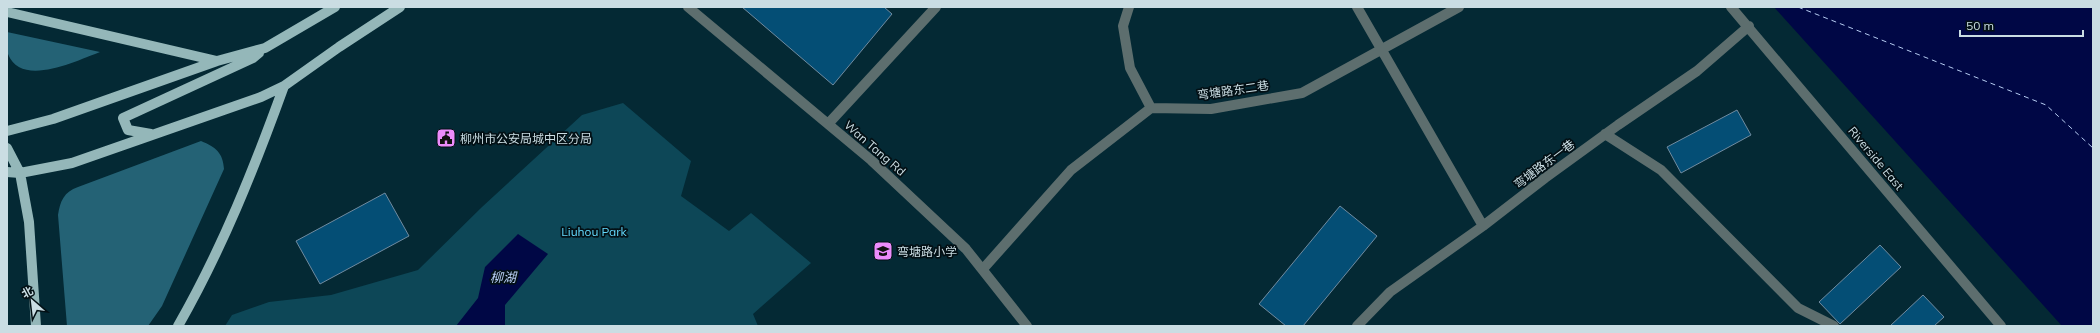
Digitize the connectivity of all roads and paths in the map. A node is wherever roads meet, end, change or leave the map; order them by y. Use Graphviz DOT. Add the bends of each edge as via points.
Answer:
graph roads {
  1 [pos="335,7"];
  2 [pos="400,7"];
  3 [pos="688,7"];
  4 [pos="1129,7"];
  5 [pos="1357,7"];
  6 [pos="1459,7"];
  7 [pos="1731,7"];
  8 [pos="935,8"];
  9 [pos="7,12"];
  10 [pos="1749,26"];
  11 [pos="265,48"];
  12 [pos="1381,49"];
  13 [pos="217,61"];
  14 [pos="284,86"];
  15 [pos="1151,108"];
  16 [pos="828,124"];
  17 [pos="7,131"];
  18 [pos="152,134"];
  19 [pos="1605,134"];
  20 [pos="7,148"];
  21 [pos="7,172"];
  22 [pos="20,172"];
  23 [pos="1483,226"];
  24 [pos="983,269"];
  25 [pos="36,326"];
  26 [pos="178,326"];
  27 [pos="1028,326"];
  28 [pos="1357,326"];
  29 [pos="1834,326"];
  30 [pos="2001,326"];
  1 -- 11 [label="main road"];
  2 -- 14 [label="main road"];
  3 -- 16 [label="street, Wan Tang Rd"];
  4 -- 15 [label="street" via="1123,26 1130,68"];
  5 -- 12 [label="street"];
  6 -- 12 [label="street, 弯塘路东二巷"];
  7 -- 10 [label="street, Riverside East"];
  8 -- 16 [label="street"];
  9 -- 13 [label="main road"];
  10 -- 19 [label="street, 弯塘路东一巷" via="1698,71"];
  10 -- 30 [label="street, Riverside East"];
  11 -- 13 [label="main road"];
  11 -- 18 [label="main road" via="253,58 123,118 128,130"];
  12 -- 15 [label="street, 弯塘路东二巷" via="1302,93 1210,108"];
  12 -- 23 [label="street"];
  13 -- 17 [label="main road" via="53,119"];
  14 -- 18 [label="main road" via="240,105"];
  14 -- 26 [label="main road" via="245,188 206,278"];
  15 -- 24 [label="street" via="1071,170"];
  16 -- 24 [label="street, Wan Tang Rd" via="871,160 966,249"];
  18 -- 22 [label="main road" via="72,163"];
  19 -- 23 [label="street, 弯塘路东一巷"];
  19 -- 29 [label="street" via="1661,170 1798,308"];
  20 -- 22 [label="main road"];
  21 -- 22 [label="main road"];
  22 -- 25 [label="main road" via="29,222"];
  23 -- 28 [label="street, 弯塘路东一巷" via="1390,292"];
  24 -- 27 [label="street, Wan Tang Rd"];
}
